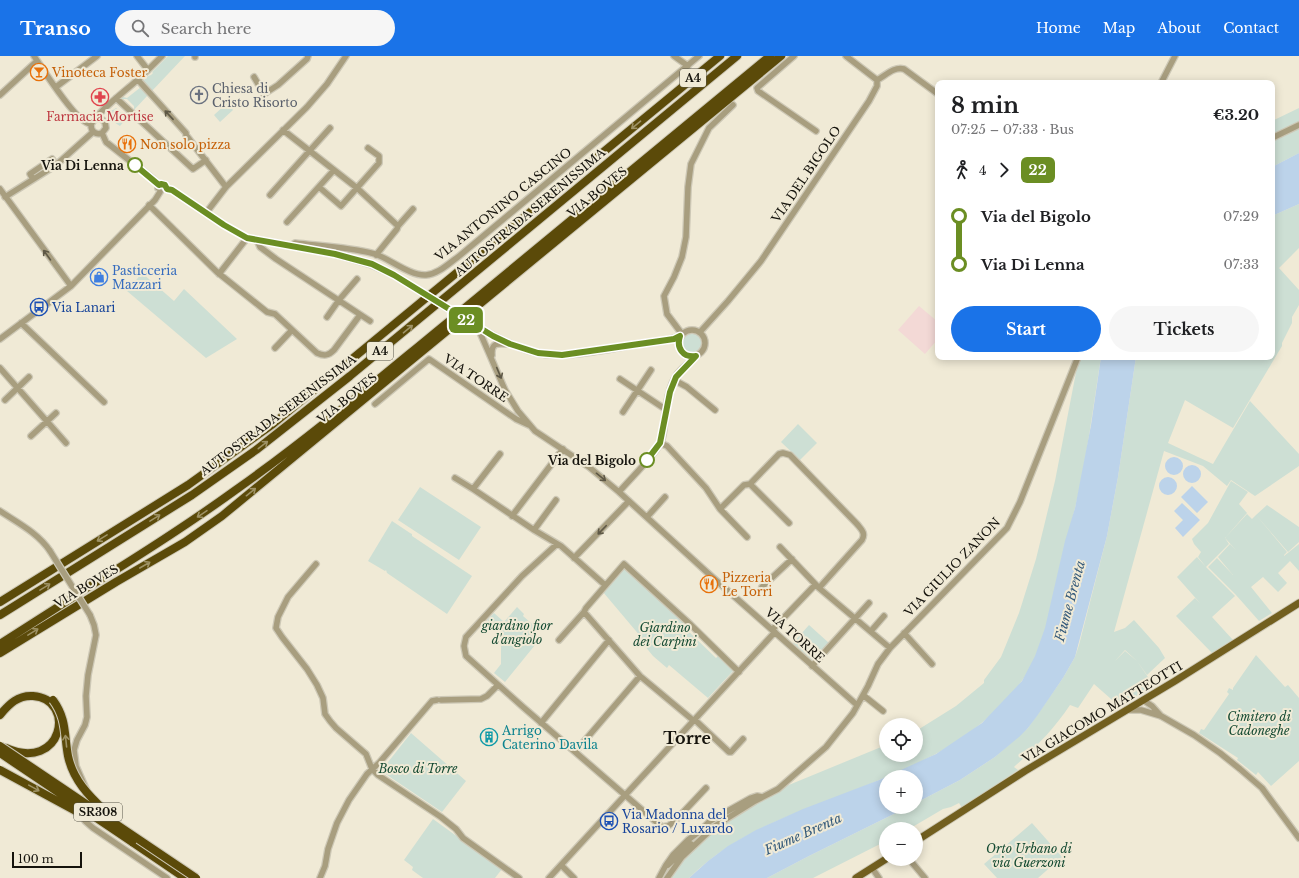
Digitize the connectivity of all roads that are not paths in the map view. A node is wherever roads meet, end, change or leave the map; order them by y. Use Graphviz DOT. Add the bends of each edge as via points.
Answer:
graph roads {
  1 [pos="97,56"];
  2 [pos="137,56"];
  3 [pos="162,56"];
  4 [pos="308,56"];
  5 [pos="346,56"];
  6 [pos="674,56"];
  7 [pos="699,56"];
  8 [pos="720,56"];
  9 [pos="737,56"];
  10 [pos="770,56"];
  11 [pos="781,56"];
  12 [pos="794,56"];
  13 [pos="846,56"];
  14 [pos="1175,56"];
  15 [pos="36,58"];
  16 [pos="688,66"];
  17 [pos="148,70"];
  18 [pos="254,77"];
  19 [pos="138,80"];
  20 [pos="876,80"];
  21 [pos="1163,80"];
  22 [pos="56,88"];
  23 [pos="935,92"];
  24 [pos="0,95"];
  25 [pos="116,98"];
  26 [pos="733,104"];
  27 [pos="103,110"];
  28 [pos="102,119"];
  29 [pos="93,121"];
  30 [pos="1299,125"];
  31 [pos="330,128"];
  32 [pos="283,130"];
  33 [pos="94,132"];
  34 [pos="816,132"];
  35 [pos="102,133"];
  36 [pos="1275,137"];
  37 [pos="368,148"];
  38 [pos="310,151"];
  39 [pos="206,160"];
  40 [pos="334,170"];
  41 [pos="159,185"];
  42 [pos="226,187"];
  43 [pos="319,187"];
  44 [pos="357,188"];
  45 [pos="0,189"];
  46 [pos="167,189"];
  47 [pos="160,192"];
  48 [pos="270,195"];
  49 [pos="5,197"];
  50 [pos="149,205"];
  51 [pos="413,209"];
  52 [pos="206,213"];
  53 [pos="287,222"];
  54 [pos="398,226"];
  55 [pos="244,237"];
  56 [pos="257,240"];
  57 [pos="292,245"];
  58 [pos="376,254"];
  59 [pos="220,274"];
  60 [pos="357,279"];
  61 [pos="71,286"];
  62 [pos="339,300"];
  63 [pos="461,311"];
  64 [pos="360,314"];
  65 [pos="327,317"];
  66 [pos="453,318"];
  67 [pos="370,321"];
  68 [pos="21,323"];
  69 [pos="477,327"];
  70 [pos="292,330"];
  71 [pos="700,332"];
  72 [pos="681,335"];
  73 [pos="0,339"];
  74 [pos="510,344"];
  75 [pos="275,348"];
  76 [pos="696,356"];
  77 [pos="492,357"];
  78 [pos="1077,360"];
  79 [pos="0,368"];
  80 [pos="651,370"];
  81 [pos="29,377"];
  82 [pos="620,379"];
  83 [pos="674,380"];
  84 [pos="17,388"];
  85 [pos="637,391"];
  86 [pos="4,400"];
  87 [pos="104,402"];
  88 [pos="375,404"];
  89 [pos="666,408"];
  90 [pos="714,410"];
  91 [pos="623,412"];
  92 [pos="56,413"];
  93 [pos="48,421"];
  94 [pos="530,424"];
  95 [pos="31,436"];
  96 [pos="66,442"];
  97 [pos="660,443"];
  98 [pos="563,449"];
  99 [pos="500,454"];
  100 [pos="455,478"];
  101 [pos="750,484"];
  102 [pos="473,489"];
  103 [pos="620,492"];
  104 [pos="665,497"];
  105 [pos="556,500"];
  106 [pos="629,501"];
  107 [pos="720,509"];
  108 [pos="0,511"];
  109 [pos="512,516"];
  110 [pos="647,518"];
  111 [pos="789,523"];
  112 [pos="534,530"];
  113 [pos="747,537"];
  114 [pos="557,544"];
  115 [pos="780,547"];
  116 [pos="574,558"];
  117 [pos="792,559"];
  118 [pos="316,564"];
  119 [pos="605,586"];
  120 [pos="762,587"];
  121 [pos="817,587"];
  122 [pos="0,602"];
  123 [pos="869,603"];
  124 [pos="1299,603"];
  125 [pos="584,612"];
  126 [pos="0,615"];
  127 [pos="884,616"];
  128 [pos="855,618"];
  129 [pos="773,631"];
  130 [pos="871,631"];
  131 [pos="904,633"];
  132 [pos="559,640"];
  133 [pos="609,640"];
  134 [pos="0,644"];
  135 [pos="890,648"];
  136 [pos="0,653"];
  137 [pos="932,664"];
  138 [pos="812,666"];
  139 [pos="739,672"];
  140 [pos="640,676"];
  141 [pos="498,685"];
  142 [pos="1153,694"];
  143 [pos="863,695"];
  144 [pos="1143,700"];
  145 [pos="52,702"];
  146 [pos="857,706"];
  147 [pos="1152,706"];
  148 [pos="0,710"];
  149 [pos="1126,710"];
  150 [pos="883,711"];
  151 [pos="1147,711"];
  152 [pos="0,715"];
  153 [pos="1161,716"];
  154 [pos="694,720"];
  155 [pos="541,723"];
  156 [pos="743,739"];
  157 [pos="0,746"];
  158 [pos="575,752"];
  159 [pos="0,753"];
  160 [pos="372,769"];
  161 [pos="0,770"];
  162 [pos="706,788"];
  163 [pos="625,796"];
  164 [pos="762,797"];
  165 [pos="124,829"];
  166 [pos="923,837"];
  167 [pos="1299,838"];
  168 [pos="132,842"];
  169 [pos="695,844"];
  170 [pos="879,864"];
  171 [pos="561,865"];
  172 [pos="915,866"];
  173 [pos="872,868"];
  174 [pos="663,872"];
  175 [pos="167,878"];
  176 [pos="185,878"];
  177 [pos="196,878"];
  178 [pos="320,878"];
  179 [pos="519,878"];
  180 [pos="549,878"];
  181 [pos="574,878"];
  182 [pos="659,878"];
  183 [pos="667,878"];
  184 [pos="856,878"];
  185 [pos="879,878"];
  186 [pos="925,878"];
  1 -- 22 [label="street"];
  2 -- 17 [label="street"];
  3 -- 17 [label="street"];
  4 -- 18 [label="street" via="278,85 264,94"];
  5 -- 32 [label="street" via="327,84"];
  6 -- 16 [label="street"];
  7 -- 16 [label="street, VIA ANTONINO CASCINO"];
  8 -- 122 [label="highway, AUTOSTRADA SERENISSIMA / A4, one-way" via="268,428 188,485"];
  126 -- 9 [label="highway, AUTOSTRADA SERENISSIMA / A4, one-way" via="192,495 256,450 350,376"];
  10 -- 63 [label="highway, VIA BOVES"];
  136 -- 11 [label="highway, VIA BOVES, one-way" via="185,542 222,516"];
  12 -- 34 [label="street, VIA DEL BIGOLO" via="757,88"];
  13 -- 20 [label="street"];
  14 -- 21 [label="street"];
  15 -- 22 [label="street"];
  15 -- 24 [label="street"];
  16 -- 58 [label="street, VIA ANTONINO CASCINO" via="458,257 433,274 415,273"];
  17 -- 19 [label="street"];
  19 -- 25 [label="street"];
  39 -- 19 [label="street, one-way" via="186,133"];
  20 -- 23 [label="street" via="900,68"];
  20 -- 71 [label="street, VIA DEL BIGOLO" via="877,86 869,101 774,242 748,278"];
  22 -- 29 [label="street" via="81,119 88,124"];
  25 -- 27 [label="street"];
  25 -- 39 [label="street" via="193,169"];
  26 -- 72 [label="street" via="709,128 691,164 686,237 679,264 664,296 667,314"];
  27 -- 28 [label="street"];
  27 -- 29 [label="street"];
  28 -- 29 [label="street"];
  28 -- 35 [label="street" via="106,127"];
  29 -- 33 [label="street" via="91,128"];
  30 -- 36 [label="street"];
  31 -- 38 [label="street"];
  32 -- 38 [label="street"];
  32 -- 42 [label="street"];
  33 -- 35 [label="street"];
  33 -- 49 [label="street" via="56,165"];
  35 -- 41 [label="street" via="106,142"];
  37 -- 44 [label="street" via="379,156 379,162"];
  38 -- 40 [label="street"];
  38 -- 48 [label="street"];
  39 -- 42 [label="street"];
  40 -- 43 [label="street"];
  40 -- 44 [label="street"];
  41 -- 46 [label="street" via="165,185"];
  41 -- 47 [label="street"];
  42 -- 52 [label="street"];
  43 -- 44 [label="street" via="341,206"];
  43 -- 53 [label="street"];
  44 -- 54 [label="street"];
  45 -- 49 [label="street"];
  46 -- 47 [label="street"];
  46 -- 52 [label="street"];
  47 -- 50 [label="street"];
  61 -- 49 [label="street, one-way"];
  50 -- 59 [label="street"];
  50 -- 61 [label="street"];
  51 -- 54 [label="street"];
  52 -- 55 [label="street"];
  54 -- 58 [label="street"];
  55 -- 56 [label="street"];
  55 -- 59 [label="street"];
  56 -- 57 [label="street"];
  56 -- 62 [label="street" via="260,247 276,259"];
  57 -- 58 [label="street, VIA ANTONINO CASCINO" via="295,243 339,247"];
  57 -- 69 [label="street, bridge" via="372,264"];
  59 -- 70 [label="street" via="267,312 275,314"];
  60 -- 62 [label="street"];
  61 -- 68 [label="street"];
  62 -- 64 [label="street"];
  62 -- 65 [label="street"];
  64 -- 67 [label="street"];
  64 -- 70 [label="street" via="328,355 317,353"];
  66 -- 134 [label="highway, VIA BOVES, one-way" via="326,422 238,489 173,534"];
  68 -- 73 [label="street"];
  68 -- 87 [label="street"];
  69 -- 74 [label="street"];
  69 -- 77 [label="street"];
  70 -- 75 [label="street"];
  71 -- 72 [label="street" via="692,330"];
  71 -- 76 [label="street" via="705,339 705,345"];
  72 -- 74 [label="street" via="674,339 562,355 538,353"];
  72 -- 76 [label="street" via="678,344 681,351 688,356"];
  74 -- 77 [label="street" via="498,343 493,346"];
  76 -- 83 [label="street"];
  77 -- 94 [label="street, one-way" via="505,390"];
  78 -- 131 [label="street, VIA GIULIO ZANON" via="1020,502 1007,528"];
  79 -- 84 [label="street"];
  80 -- 85 [label="street"];
  81 -- 84 [label="street"];
  82 -- 85 [label="street"];
  83 -- 89 [label="street"];
  83 -- 90 [label="street" via="687,387"];
  84 -- 86 [label="street"];
  84 -- 93 [label="street"];
  85 -- 89 [label="street"];
  85 -- 91 [label="street"];
  88 -- 94 [label="street, VIA TORRE" via="429,360 516,419"];
  89 -- 97 [label="street"];
  92 -- 93 [label="street"];
  93 -- 95 [label="street"];
  93 -- 96 [label="street"];
  94 -- 98 [label="street, VIA TORRE" via="535,431"];
  97 -- 103 [label="street"];
  97 -- 107 [label="street" via="667,446 706,488"];
  98 -- 103 [label="street, VIA TORRE, one-way"];
  98 -- 109 [label="street"];
  99 -- 102 [label="street"];
  100 -- 102 [label="street"];
  101 -- 107 [label="street" via="744,485"];
  101 -- 111 [label="street"];
  101 -- 121 [label="street" via="779,454 786,453 862,530 862,540"];
  102 -- 109 [label="street"];
  103 -- 106 [label="street, VIA TORRE"];
  104 -- 110 [label="street"];
  105 -- 112 [label="street"];
  106 -- 110 [label="street, VIA TORRE"];
  106 -- 116 [label="street, one-way"];
  107 -- 113 [label="street"];
  108 -- 175 [label="street, bridge" via="43,541 94,625 96,635 88,675 87,717 74,750 76,766 87,791 83,814 85,821"];
  109 -- 112 [label="street"];
  110 -- 129 [label="street, VIA TORRE"];
  112 -- 114 [label="street"];
  114 -- 116 [label="street"];
  114 -- 141 [label="street" via="522,576 464,640 466,656"];
  115 -- 117 [label="street"];
  116 -- 119 [label="street"];
  117 -- 120 [label="street"];
  117 -- 121 [label="street"];
  118 -- 160 [label="street" via="288,597 278,617 276,628 307,669 323,698 325,714 336,728 366,754"];
  119 -- 125 [label="street"];
  119 -- 139 [label="street" via="624,564"];
  121 -- 128 [label="street"];
  121 -- 129 [label="street"];
  123 -- 128 [label="street"];
  124 -- 142 [label="main road, VIA GIACOMO MATTEOTTI"];
  125 -- 132 [label="street"];
  125 -- 133 [label="street"];
  127 -- 130 [label="street"];
  128 -- 130 [label="street"];
  128 -- 138 [label="street"];
  129 -- 138 [label="street, VIA TORRE"];
  129 -- 139 [label="street"];
  130 -- 135 [label="street"];
  131 -- 135 [label="street, VIA GIULIO ZANON"];
  131 -- 137 [label="street"];
  133 -- 140 [label="street"];
  133 -- 155 [label="street"];
  135 -- 143 [label="street, VIA GIULIO ZANON" via="878,664"];
  138 -- 146 [label="street, VIA TORRE"];
  139 -- 154 [label="street"];
  140 -- 154 [label="street"];
  140 -- 158 [label="street"];
  141 -- 155 [label="street"];
  141 -- 160 [label="street" via="481,699 432,701"];
  142 -- 144 [label="main road, VIA GIACOMO MATTEOTTI"];
  142 -- 147 [label="street"];
  143 -- 146 [label="street, VIA GIULIO ZANON"];
  143 -- 150 [label="street"];
  144 -- 147 [label="street"];
  144 -- 149 [label="main road, VIA GIACOMO MATTEOTTI"];
  144 -- 151 [label="street"];
  145 -- 148 [label="highway" via="44,694 24,693 15,695"];
  145 -- 152 [label="highway" via="44,698 17,698"];
  145 -- 157 [label="highway, bridge" via="59,719 59,728 51,744 36,754 14,752"];
  165 -- 145 [label="highway, one-way, bridge" via="78,782 69,758 62,715"];
  146 -- 164 [label="street, VIA GIULIO ZANON" via="822,751 783,785"];
  147 -- 153 [label="street"];
  149 -- 151 [label="street"];
  149 -- 166 [label="main road, VIA GIACOMO MATTEOTTI"];
  151 -- 153 [label="street"];
  153 -- 167 [label="street" via="1203,741 1254,780"];
  154 -- 156 [label="street" via="729,752"];
  154 -- 163 [label="street"];
  155 -- 158 [label="street"];
  157 -- 165 [label="highway, SR308, bridge"];
  158 -- 163 [label="street"];
  159 -- 168 [label="highway, SR308, bridge"];
  160 -- 178 [label="street" via="342,811"];
  160 -- 179 [label="street" via="441,817 463,838"];
  161 -- 168 [label="highway, one-way, bridge"];
  162 -- 163 [label="street" via="678,818 668,826 662,827"];
  163 -- 171 [label="street"];
  164 -- 169 [label="street" via="720,822"];
  164 -- 174 [label="street" via="751,798 710,821 673,855"];
  165 -- 177 [label="highway, SR308, bridge"];
  168 -- 176 [label="highway, SR308"];
  169 -- 174 [label="street" via="688,846"];
  169 -- 183 [label="street"];
  170 -- 173 [label="main road"];
  171 -- 180 [label="street"];
  171 -- 181 [label="street"];
  172 -- 186 [label="street"];
  173 -- 184 [label="main road"];
  173 -- 185 [label="street"];
  174 -- 182 [label="street"];
}
